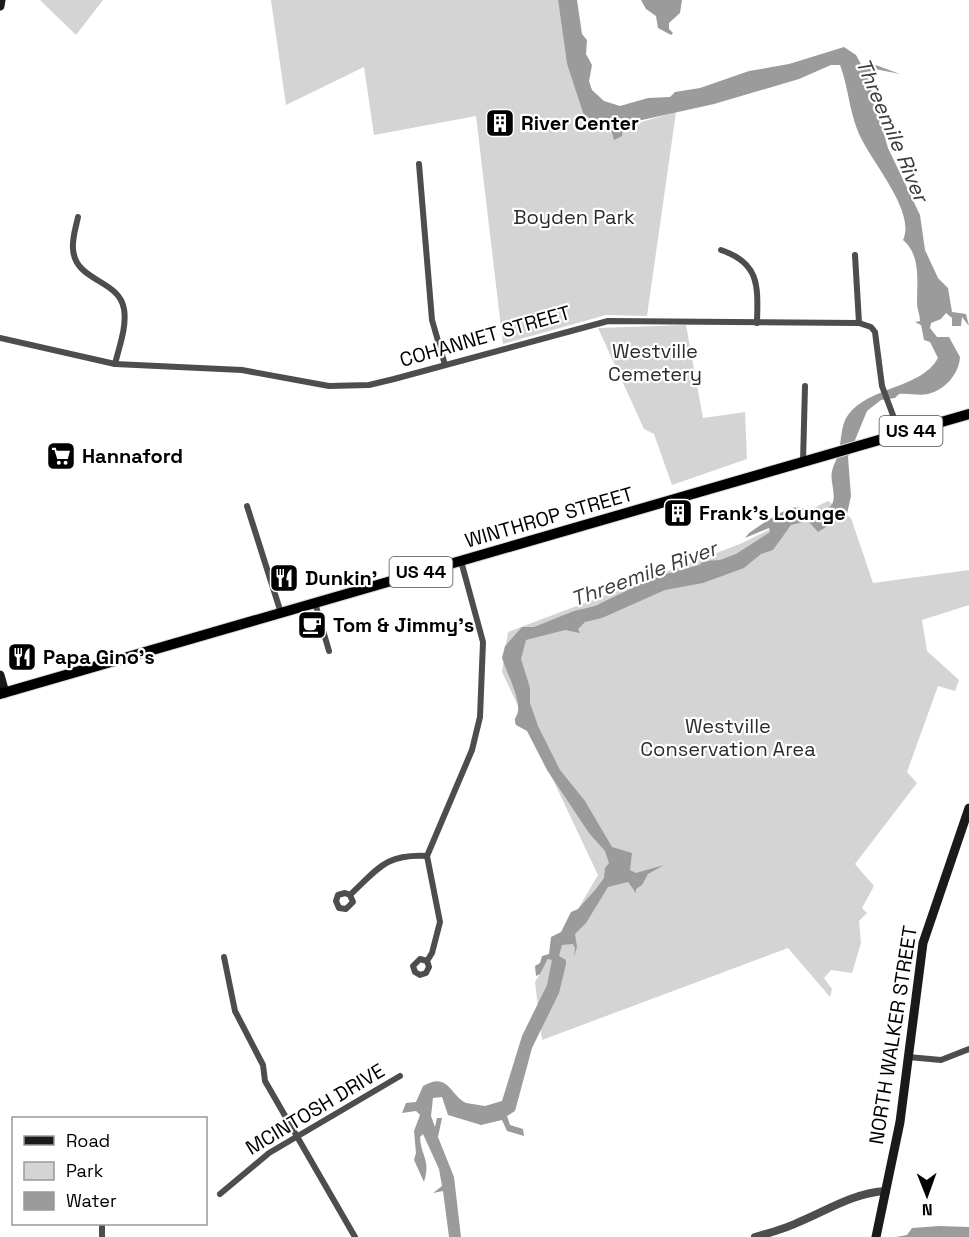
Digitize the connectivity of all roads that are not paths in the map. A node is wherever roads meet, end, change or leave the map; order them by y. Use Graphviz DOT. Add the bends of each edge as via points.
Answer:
graph roads {
  1 [pos="1,0"];
  2 [pos="0,6"];
  3 [pos="419,164"];
  4 [pos="78,217"];
  5 [pos="721,250"];
  6 [pos="855,255"];
  7 [pos="757,323"];
  8 [pos="859,323"];
  9 [pos="0,338"];
  10 [pos="115,364"];
  11 [pos="445,365"];
  12 [pos="805,386"];
  13 [pos="969,414"];
  14 [pos="900,434"];
  15 [pos="803,462"];
  16 [pos="247,506"];
  17 [pos="461,561"];
  18 [pos="315,603"];
  19 [pos="281,613"];
  20 [pos="329,651"];
  21 [pos="0,675"];
  22 [pos="2,693"];
  23 [pos="969,808"];
  24 [pos="427,856"];
  25 [pos="350,895"];
  26 [pos="224,957"];
  27 [pos="427,961"];
  28 [pos="969,1049"];
  29 [pos="908,1057"];
  30 [pos="400,1077"];
  31 [pos="298,1136"];
  32 [pos="885,1191"];
  33 [pos="220,1194"];
  34 [pos="352,1236"];
  35 [pos="754,1237"];
  36 [pos="876,1237"];
  1 -- 2 [label="main road"];
  3 -- 11 [label="street" via="432,320"];
  4 -- 10 [label="street" via="73,244 76,261 81,270 116,292 124,307"];
  5 -- 7 [label="street" via="737,255 755,277"];
  6 -- 8 [label="street"];
  7 -- 8 [label="street, COHANNET STREET"];
  7 -- 11 [label="street, COHANNET STREET" via="608,321"];
  8 -- 14 [label="street" via="875,332 883,388"];
  9 -- 10 [label="street, COHANNET STREET"];
  10 -- 11 [label="street, COHANNET STREET" via="220,368 337,387 369,385"];
  12 -- 15 [label="street"];
  13 -- 14 [label="highway, WINTHROP STREET / US 44"];
  14 -- 15 [label="highway, WINTHROP STREET / US 44"];
  15 -- 17 [label="highway, WINTHROP STREET / US 44"];
  16 -- 19 [label="street"];
  17 -- 18 [label="highway, WINTHROP STREET / US 44"];
  17 -- 24 [label="street" via="483,642 480,717 472,750"];
  18 -- 19 [label="highway, WINTHROP STREET / US 44"];
  18 -- 20 [label="street"];
  19 -- 22 [label="highway, WINTHROP STREET / US 44"];
  21 -- 22 [label="main road"];
  23 -- 29 [label="main road, NORTH WALKER STREET" via="923,943"];
  24 -- 25 [label="street" via="401,856 388,861"];
  24 -- 27 [label="street" via="440,922"];
  26 -- 31 [label="street" via="238,1021 263,1065 265,1082"];
  28 -- 29 [label="street" via="941,1060"];
  29 -- 32 [label="main road, NORTH WALKER STREET" via="900,1122"];
  30 -- 31 [label="street, MCINTOSH DRIVE"];
  31 -- 33 [label="street, MCINTOSH DRIVE" via="257,1161"];
  31 -- 34 [label="street"];
  32 -- 35 [label="street" via="866,1192 800,1222"];
  32 -- 36 [label="main road, NORTH WALKER STREET"];
}
